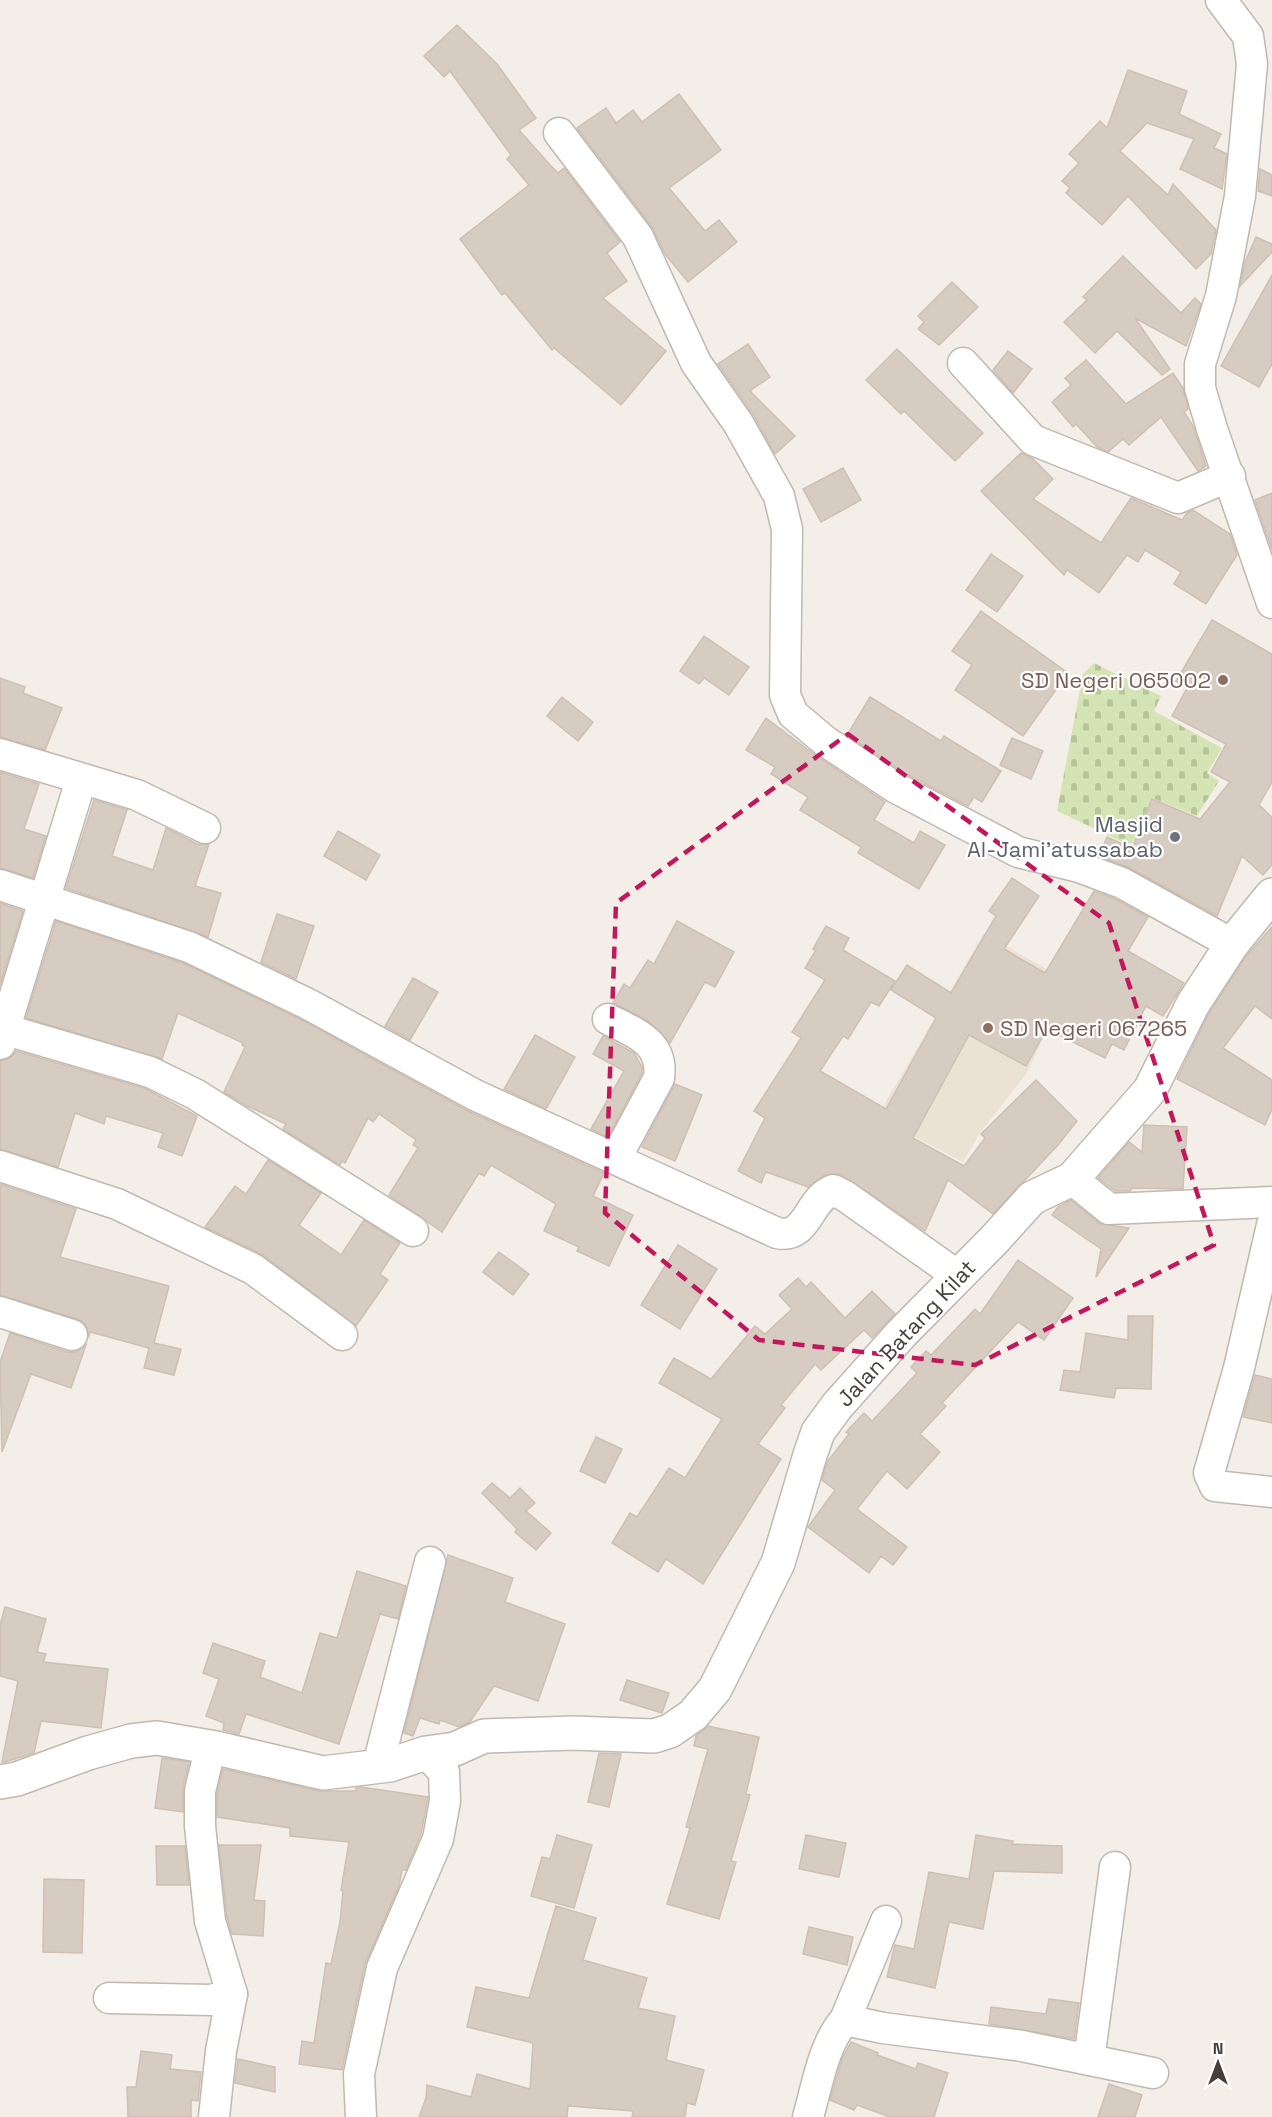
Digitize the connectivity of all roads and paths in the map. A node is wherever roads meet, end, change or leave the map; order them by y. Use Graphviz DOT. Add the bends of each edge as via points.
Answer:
graph roads {
  1 [pos="1221,0"];
  2 [pos="558,133"];
  3 [pos="963,363"];
  4 [pos="1230,476"];
  5 [pos="1272,603"];
  6 [pos="0,754"];
  7 [pos="81,780"];
  8 [pos="205,828"];
  9 [pos="0,885"];
  10 [pos="45,898"];
  11 [pos="1271,900"];
  12 [pos="1232,945"];
  13 [pos="608,1019"];
  14 [pos="2,1034"];
  15 [pos="616,1158"];
  16 [pos="0,1166"];
  17 [pos="1072,1179"];
  18 [pos="1272,1202"];
  19 [pos="1272,1225"];
  20 [pos="413,1230"];
  21 [pos="958,1276"];
  22 [pos="0,1312"];
  23 [pos="72,1335"];
  24 [pos="342,1335"];
  25 [pos="1272,1492"];
  26 [pos="430,1562"];
  27 [pos="216,1748"];
  28 [pos="426,1753"];
  29 [pos="378,1765"];
  30 [pos="0,1782"];
  31 [pos="1115,1867"];
  32 [pos="886,1921"];
  33 [pos="232,1994"];
  34 [pos="109,1998"];
  35 [pos="844,2020"];
  36 [pos="1089,2060"];
  37 [pos="1153,2073"];
  38 [pos="214,2117"];
  39 [pos="361,2117"];
  40 [pos="808,2117"];
  1 -- 4 [label="street" via="1248,36 1252,64 1240,196 1221,296 1200,364 1200,388"];
  2 -- 12 [label="street" via="638,237 696,363 738,423 782,503 787,529 785,695 793,714 825,741 906,794 1018,852 1122,882"];
  3 -- 4 [label="street" via="1033,440 1075,459 1178,498"];
  4 -- 5 [label="street"];
  6 -- 7 [label="street"];
  7 -- 8 [label="street" via="136,795"];
  7 -- 10 [label="street"];
  9 -- 10 [label="street"];
  10 -- 14 [label="street"];
  10 -- 15 [label="street" via="198,951 308,1004 475,1095"];
  11 -- 12 [label="street, Jalan Batang Kilat"];
  12 -- 17 [label="street, Jalan Batang Kilat" via="1193,1004 1150,1090"];
  13 -- 15 [label="street" via="649,1041 661,1065 659,1078"];
  14 -- 20 [label="street" via="150,1072 195,1094"];
  15 -- 21 [label="street" via="788,1235 798,1231 823,1194 833,1190"];
  16 -- 24 [label="street" via="117,1204 253,1269"];
  17 -- 18 [label="street" via="1109,1209"];
  17 -- 21 [label="street, Jalan Batang Kilat" via="1032,1198"];
  19 -- 25 [label="street" via="1239,1368 1209,1473 1215,1486"];
  21 -- 28 [label="street, Jalan Batang Kilat" via="861,1376 819,1432 778,1563 715,1689 693,1715 670,1731 654,1736 520,1733 484,1736 455,1749"];
  22 -- 23 [label="street"];
  26 -- 29 [label="street"];
  27 -- 29 [label="street, Jalan Batang Kilat" via="323,1773"];
  27 -- 30 [label="street, Jalan Batang Kilat" via="157,1738 131,1741"];
  27 -- 33 [label="street" via="208,1758 200,1791 200,1826 210,1921"];
  28 -- 29 [label="street, Jalan Batang Kilat"];
  28 -- 39 [label="street" via="444,1772 445,1801 438,1839 382,1968 359,2074"];
  31 -- 36 [label="street"];
  32 -- 35 [label="street"];
  33 -- 34 [label="street" via="211,2000"];
  33 -- 38 [label="street"];
  35 -- 36 [label="street" via="1022,2046"];
  35 -- 40 [label="street" via="831,2043"];
  36 -- 37 [label="street"];
}
